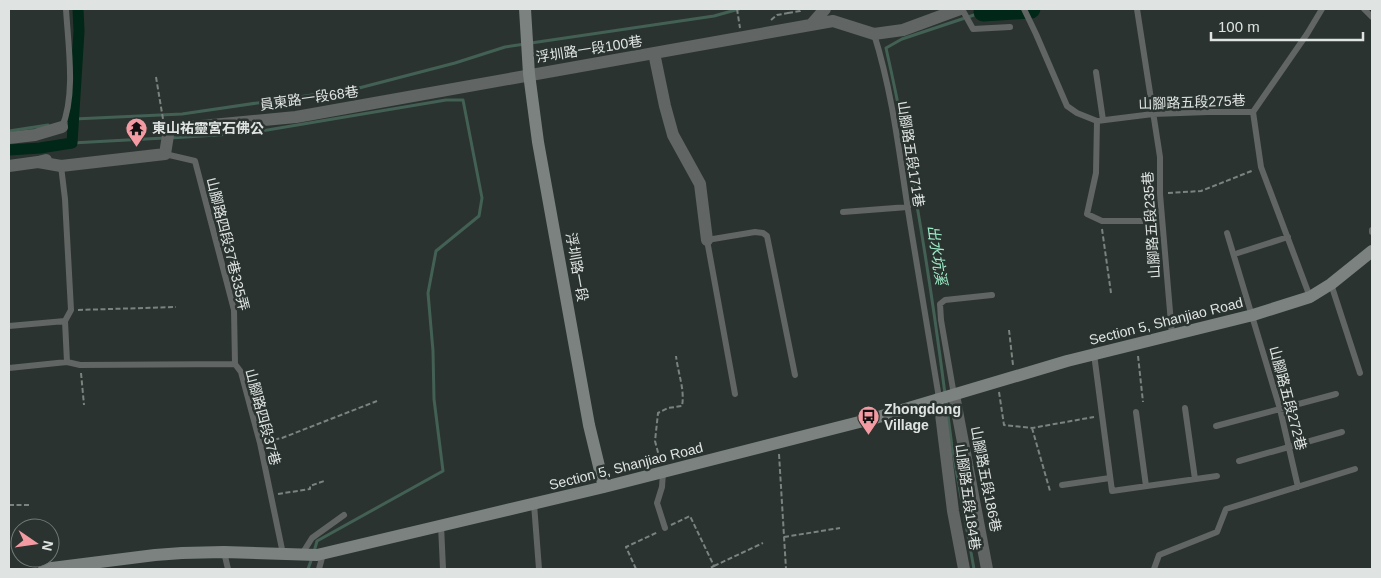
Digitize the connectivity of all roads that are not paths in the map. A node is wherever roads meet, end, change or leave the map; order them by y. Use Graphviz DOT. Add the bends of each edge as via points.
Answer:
graph roads {
  1 [pos="66,9"];
  2 [pos="525,9"];
  3 [pos="826,9"];
  4 [pos="961,9"];
  5 [pos="1024,9"];
  6 [pos="1137,9"];
  7 [pos="1322,9"];
  8 [pos="1364,9"];
  9 [pos="1372,17"];
  10 [pos="811,25"];
  11 [pos="1010,27"];
  12 [pos="874,34"];
  13 [pos="654,54"];
  14 [pos="1096,72"];
  15 [pos="529,74"];
  16 [pos="1253,112"];
  17 [pos="1153,114"];
  18 [pos="1100,121"];
  19 [pos="62,127"];
  20 [pos="9,138"];
  21 [pos="166,154"];
  22 [pos="112,159"];
  23 [pos="38,162"];
  24 [pos="9,166"];
  25 [pos="61,166"];
  26 [pos="908,208"];
  27 [pos="843,212"];
  28 [pos="1143,220"];
  29 [pos="1227,233"];
  30 [pos="1288,237"];
  31 [pos="707,240"];
  32 [pos="1372,251"];
  33 [pos="1238,253"];
  34 [pos="1331,284"];
  35 [pos="992,295"];
  36 [pos="1310,297"];
  37 [pos="1253,315"];
  38 [pos="65,321"];
  39 [pos="9,326"];
  40 [pos="1172,335"];
  41 [pos="1094,354"];
  42 [pos="67,362"];
  43 [pos="235,364"];
  44 [pos="9,368"];
  45 [pos="1360,373"];
  46 [pos="795,375"];
  47 [pos="735,394"];
  48 [pos="1336,394"];
  49 [pos="954,395"];
  50 [pos="939,398"];
  51 [pos="1185,408"];
  52 [pos="1280,409"];
  53 [pos="1136,412"];
  54 [pos="1216,426"];
  55 [pos="1342,432"];
  56 [pos="1289,447"];
  57 [pos="1239,462"];
  58 [pos="1355,469"];
  59 [pos="663,472"];
  60 [pos="1217,476"];
  61 [pos="1110,478"];
  62 [pos="1195,479"];
  63 [pos="1062,485"];
  64 [pos="1146,486"];
  65 [pos="604,487"];
  66 [pos="1298,487"];
  67 [pos="534,504"];
  68 [pos="344,515"];
  69 [pos="441,526"];
  70 [pos="665,528"];
  71 [pos="224,552"];
  72 [pos="284,554"];
  73 [pos="302,554"];
  74 [pos="320,554"];
  75 [pos="44,569"];
  76 [pos="228,569"];
  77 [pos="319,569"];
  78 [pos="443,569"];
  79 [pos="540,569"];
  80 [pos="964,569"];
  81 [pos="987,569"];
  82 [pos="1154,569"];
  1 -- 19 [label="lane" via="70,89"];
  2 -- 15 [label="main road, 浮圳路一段"];
  3 -- 10 [label="street"];
  4 -- 11 [label="lane" via="973,29"];
  4 -- 12 [label="street, 浮圳路一段100巷" via="904,30"];
  5 -- 18 [label="lane" via="1067,106"];
  6 -- 17 [label="lane, 山腳路五段235巷"];
  7 -- 16 [label="lane"];
  8 -- 9 [label="lane"];
  10 -- 12 [label="street, 浮圳路一段100巷" via="833,21"];
  10 -- 13 [label="street, 浮圳路一段100巷"];
  12 -- 26 [label="lane, 山腳路五段171巷" via="900,149"];
  13 -- 15 [label="street, 浮圳路一段100巷"];
  13 -- 31 [label="street, 浮圳路一段100巷" via="673,135 700,184"];
  14 -- 18 [label="lane"];
  15 -- 21 [label="street, 員東路一段68巷" via="296,117 169,129"];
  15 -- 65 [label="main road, 浮圳路一段" via="538,142 589,425"];
  16 -- 17 [label="lane, 山腳路五段275巷"];
  16 -- 30 [label="lane, 山腳路五段275巷" via="1261,167"];
  17 -- 18 [label="lane, 山腳路五段275巷"];
  17 -- 40 [label="lane, 山腳路五段235巷" via="1160,157"];
  18 -- 28 [label="lane" via="1096,173 1087,214 1102,221"];
  19 -- 20 [label="street"];
  21 -- 22 [label="street"];
  21 -- 43 [label="lane, 山腳路四段37巷335弄" via="195,161 234,310"];
  22 -- 23 [label="street" via="103,156 63,157"];
  22 -- 25 [label="street"];
  23 -- 24 [label="street"];
  23 -- 25 [label="street"];
  25 -- 38 [label="lane" via="71,310"];
  26 -- 27 [label="lane"];
  26 -- 50 [label="lane, 山腳路五段171巷"];
  29 -- 37 [label="lane, 山腳路五段272巷"];
  30 -- 33 [label="lane"];
  30 -- 36 [label="lane, 山腳路五段275巷"];
  31 -- 46 [label="lane" via="755,232 767,236"];
  31 -- 47 [label="lane"];
  32 -- 34 [label="main road, Section 5, Shanjiao Road"];
  34 -- 36 [label="main road, Section 5, Shanjiao Road"];
  34 -- 45 [label="lane"];
  35 -- 49 [label="lane" via="944,300 940,304"];
  36 -- 37 [label="main road, Section 5, Shanjiao Road"];
  37 -- 40 [label="main road, Section 5, Shanjiao Road"];
  37 -- 52 [label="lane, 山腳路五段272巷"];
  38 -- 39 [label="lane"];
  38 -- 42 [label="lane"];
  40 -- 41 [label="main road, Section 5, Shanjiao Road"];
  41 -- 49 [label="main road, Section 5, Shanjiao Road"];
  41 -- 61 [label="lane"];
  42 -- 43 [label="lane, 山腳路四段37巷" via="80,365"];
  42 -- 44 [label="lane, 山腳路四段37巷"];
  43 -- 72 [label="lane, 山腳路四段37巷" via="241,372 260,443"];
  48 -- 52 [label="lane"];
  49 -- 50 [label="main road, Section 5, Shanjiao Road"];
  49 -- 81 [label="street, 山腳路五段186巷"];
  50 -- 59 [label="main road, Section 5, Shanjiao Road" via="875,418"];
  50 -- 80 [label="street, 山腳路五段184巷"];
  51 -- 62 [label="lane"];
  52 -- 54 [label="lane"];
  52 -- 56 [label="lane, 山腳路五段272巷"];
  53 -- 64 [label="lane"];
  55 -- 56 [label="lane"];
  56 -- 57 [label="lane"];
  56 -- 66 [label="lane, 山腳路五段272巷"];
  58 -- 66 [label="lane"];
  59 -- 65 [label="main road, Section 5, Shanjiao Road"];
  59 -- 70 [label="lane" via="657,503"];
  60 -- 62 [label="lane"];
  61 -- 63 [label="lane"];
  61 -- 64 [label="lane" via="1112,491"];
  62 -- 64 [label="lane"];
  65 -- 67 [label="main road, Section 5, Shanjiao Road"];
  66 -- 82 [label="lane" via="1226,509 1217,532 1158,555"];
  67 -- 69 [label="main road, Section 5, Shanjiao Road"];
  67 -- 79 [label="lane"];
  68 -- 73 [label="lane" via="312,538"];
  69 -- 74 [label="main road, Section 5, Shanjiao Road"];
  69 -- 78 [label="lane"];
  71 -- 72 [label="main road, Section 5, Shanjiao Road"];
  71 -- 75 [label="main road, Section 5, Shanjiao Road" via="155,555"];
  71 -- 76 [label="lane"];
  72 -- 73 [label="main road, Section 5, Shanjiao Road"];
  73 -- 74 [label="main road, Section 5, Shanjiao Road"];
  74 -- 77 [label="lane"];
}
